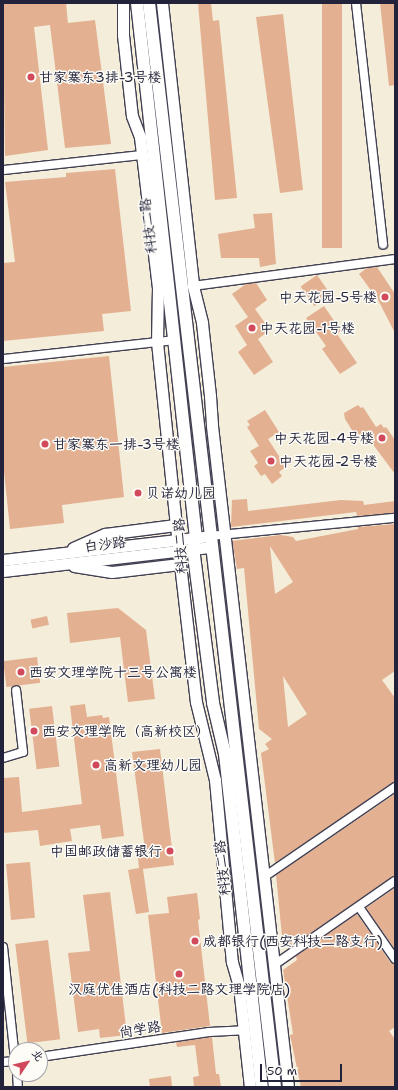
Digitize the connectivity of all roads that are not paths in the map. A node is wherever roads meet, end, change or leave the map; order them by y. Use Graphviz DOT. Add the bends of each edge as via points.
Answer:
graph roads {
  1 [pos="123,3"];
  2 [pos="137,3"];
  3 [pos="149,3"];
  4 [pos="162,3"];
  5 [pos="356,3"];
  6 [pos="142,155"];
  7 [pos="3,170"];
  8 [pos="383,244"];
  9 [pos="395,259"];
  10 [pos="193,286"];
  11 [pos="176,340"];
  12 [pos="157,342"];
  13 [pos="3,359"];
  14 [pos="395,518"];
  15 [pos="175,525"];
  16 [pos="225,535"];
  17 [pos="211,542"];
  18 [pos="194,543"];
  19 [pos="177,545"];
  20 [pos="61,559"];
  21 [pos="3,560"];
  22 [pos="180,564"];
  23 [pos="3,571"];
  24 [pos="16,690"];
  25 [pos="3,758"];
  26 [pos="395,787"];
  27 [pos="264,878"];
  28 [pos="395,881"];
  29 [pos="359,907"];
  30 [pos="3,947"];
  31 [pos="395,959"];
  32 [pos="274,965"];
  33 [pos="244,1030"];
  34 [pos="14,1042"];
  35 [pos="48,1056"];
  36 [pos="250,1087"];
  37 [pos="262,1087"];
  38 [pos="275,1087"];
  39 [pos="288,1087"];
  1 -- 6 [label="street" via="123,35 132,116 140,137"];
  2 -- 11 [label="main road, 科技二路"];
  3 -- 17 [label="main road, 科技二路"];
  4 -- 10 [label="street"];
  5 -- 8 [label="street"];
  6 -- 7 [label="street"];
  6 -- 12 [label="street" via="158,286"];
  9 -- 10 [label="street"];
  10 -- 16 [label="street" via="202,323"];
  11 -- 12 [label="street"];
  11 -- 18 [label="main road, 科技二路"];
  12 -- 13 [label="street"];
  12 -- 15 [label="street"];
  14 -- 16 [label="street"];
  15 -- 19 [label="street"];
  15 -- 20 [label="street" via="105,534"];
  16 -- 17 [label="street"];
  16 -- 27 [label="street"];
  17 -- 18 [label="street, 白沙路"];
  17 -- 38 [label="main road, 科技二路"];
  18 -- 19 [label="street, 白沙路"];
  18 -- 37 [label="main road, 科技二路" via="213,703 225,754"];
  19 -- 20 [label="street, 白沙路"];
  19 -- 22 [label="street"];
  20 -- 21 [label="street, 白沙路"];
  20 -- 22 [label="street" via="112,572"];
  20 -- 23 [label="street, 白沙路"];
  22 -- 33 [label="street" via="196,702 215,780 231,955 239,986"];
  24 -- 25 [label="street" via="23,752"];
  26 -- 27 [label="street"];
  27 -- 32 [label="street"];
  28 -- 29 [label="street"];
  29 -- 31 [label="street"];
  29 -- 32 [label="street"];
  30 -- 34 [label="street"];
  32 -- 39 [label="street"];
  33 -- 35 [label="street, 尚学路" via="209,1032"];
  33 -- 36 [label="street"];
}
